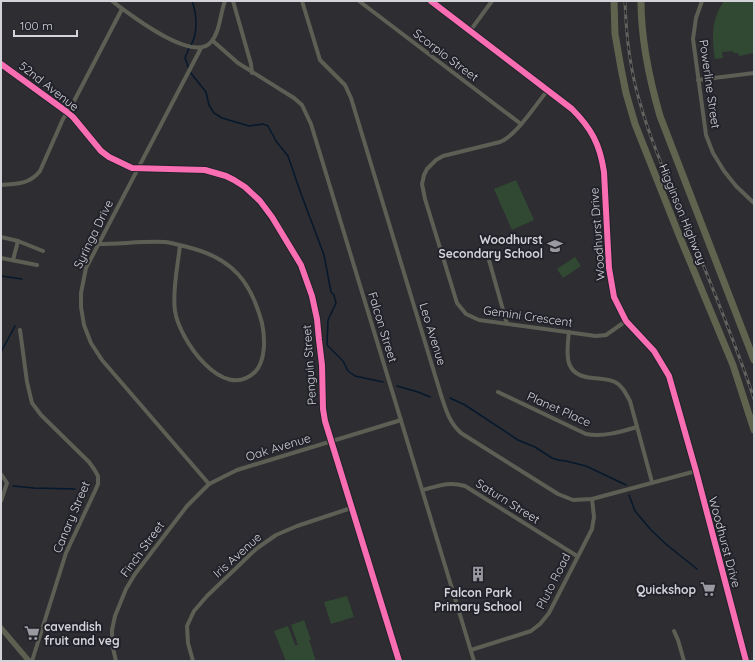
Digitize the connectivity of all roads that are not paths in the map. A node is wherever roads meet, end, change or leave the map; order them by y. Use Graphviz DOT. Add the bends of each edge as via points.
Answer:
graph roads {
  1 [pos="112,1"];
  2 [pos="225,1"];
  3 [pos="233,1"];
  4 [pos="302,1"];
  5 [pos="359,1"];
  6 [pos="431,1"];
  7 [pos="492,1"];
  8 [pos="614,1"];
  9 [pos="641,1"];
  10 [pos="702,1"];
  11 [pos="122,9"];
  12 [pos="470,31"];
  13 [pos="212,41"];
  14 [pos="201,48"];
  15 [pos="1,64"];
  16 [pos="252,73"];
  17 [pos="754,73"];
  18 [pos="698,80"];
  19 [pos="548,90"];
  20 [pos="67,112"];
  21 [pos="520,124"];
  22 [pos="138,169"];
  23 [pos="1,185"];
  24 [pos="754,204"];
  25 [pos="1,237"];
  26 [pos="18,241"];
  27 [pos="98,244"];
  28 [pos="180,245"];
  29 [pos="43,251"];
  30 [pos="487,253"];
  31 [pos="1,258"];
  32 [pos="12,260"];
  33 [pos="37,265"];
  34 [pos="626,322"];
  35 [pos="507,324"];
  36 [pos="20,330"];
  37 [pos="569,332"];
  38 [pos="754,360"];
  39 [pos="498,392"];
  40 [pos="401,420"];
  41 [pos="637,427"];
  42 [pos="754,430"];
  43 [pos="331,441"];
  44 [pos="696,471"];
  45 [pos="1,474"];
  46 [pos="652,482"];
  47 [pos="209,484"];
  48 [pos="422,490"];
  49 [pos="592,499"];
  50 [pos="1,501"];
  51 [pos="351,508"];
  52 [pos="578,556"];
  53 [pos="1,628"];
  54 [pos="674,631"];
  55 [pos="471,650"];
  56 [pos="29,661"];
  57 [pos="32,661"];
  58 [pos="116,661"];
  59 [pos="193,661"];
  60 [pos="399,661"];
  61 [pos="474,661"];
  62 [pos="684,661"];
  63 [pos="746,661"];
  1 -- 11 [label="street"];
  2 -- 13 [label="street"];
  3 -- 16 [label="street"];
  4 -- 49 [label="street, Leo Avenue" via="320,60 345,85 351,98 451,422 461,433 558,494 573,500"];
  5 -- 21 [label="street, Scorpio Street"];
  6 -- 12 [label="street, Woodhurst Drive"];
  7 -- 12 [label="street"];
  8 -- 42 [label="highway, Higginson Highway" via="620,68 635,124 733,365"];
  9 -- 38 [label="highway, Higginson Highway" via="646,60 660,116"];
  10 -- 18 [label="street, Powerline Street" via="693,34"];
  11 -- 14 [label="street" via="160,34 185,46"];
  11 -- 20 [label="street"];
  12 -- 19 [label="street, Woodhurst Drive"];
  13 -- 14 [label="street, Syringa Drive"];
  13 -- 16 [label="street, Falcon Street"];
  14 -- 22 [label="street, Syringa Drive"];
  15 -- 20 [label="street, 52nd Avenue"];
  16 -- 40 [label="street, Falcon Street" via="294,98 302,105 309,118"];
  17 -- 18 [label="street"];
  18 -- 24 [label="street, Powerline Street" via="706,134 713,153 727,176"];
  19 -- 21 [label="street, Gemini Crescent"];
  19 -- 34 [label="street, Woodhurst Drive" via="572,108 593,134 598,145 604,172 610,279 616,303"];
  20 -- 22 [label="street, 52nd Avenue" via="101,151"];
  20 -- 23 [label="street" via="36,177 22,183"];
  21 -- 35 [label="street, Gemini Crescent" via="512,135 504,140 436,160 426,171 422,184 458,306 472,318"];
  22 -- 27 [label="street, Syringa Drive"];
  22 -- 43 [label="street, Penguin Street" via="205,170 226,176 252,193 272,217 301,265 312,296 322,365 323,409"];
  25 -- 26 [label="street"];
  26 -- 29 [label="street"];
  26 -- 32 [label="street"];
  27 -- 28 [label="street" via="165,242"];
  27 -- 47 [label="street, Syringa Drive" via="86,268 81,293 86,334 102,360"];
  28 -- 28 [label="street" via="210,254 231,266 253,296 263,329 263,346 262,362 250,376 240,380 224,379 197,355 182,332 174,309"];
  30 -- 35 [label="street"];
  31 -- 32 [label="street"];
  32 -- 33 [label="street"];
  34 -- 37 [label="street, Gemini Crescent" via="603,336"];
  34 -- 44 [label="street, Woodhurst Drive" via="654,350 669,376"];
  35 -- 37 [label="street, Gemini Crescent"];
  36 -- 57 [label="street, Canary Street" via="32,403 89,462 98,476 98,484 66,553"];
  37 -- 41 [label="street" via="566,352 568,364 578,375 606,379 621,386 630,401"];
  39 -- 41 [label="street, Planet Place" via="586,434 612,434"];
  40 -- 43 [label="street, Oak Avenue"];
  40 -- 48 [label="street, Falcon Street"];
  41 -- 46 [label="street"];
  43 -- 47 [label="street, Oak Avenue" via="237,470"];
  43 -- 51 [label="street, Penguin Street"];
  44 -- 46 [label="street, Leo Avenue"];
  44 -- 63 [label="street, Woodhurst Drive"];
  45 -- 50 [label="street" via="7,483"];
  46 -- 49 [label="street, Leo Avenue"];
  47 -- 58 [label="street, Finch Street" via="187,506 126,589 112,630"];
  48 -- 52 [label="street, Saturn Street" via="449,483 465,486"];
  48 -- 55 [label="street, Falcon Street"];
  49 -- 52 [label="street, Pluto Road" via="594,523"];
  51 -- 59 [label="street, Iris Avenue" via="276,535 256,549 207,596 194,612 188,626 188,643"];
  51 -- 60 [label="street, Penguin Street"];
  52 -- 55 [label="street, Pluto Road" via="549,613 540,624 526,633"];
  53 -- 56 [label="street"];
  54 -- 62 [label="street"];
  55 -- 61 [label="street, Falcon Street"];
}
